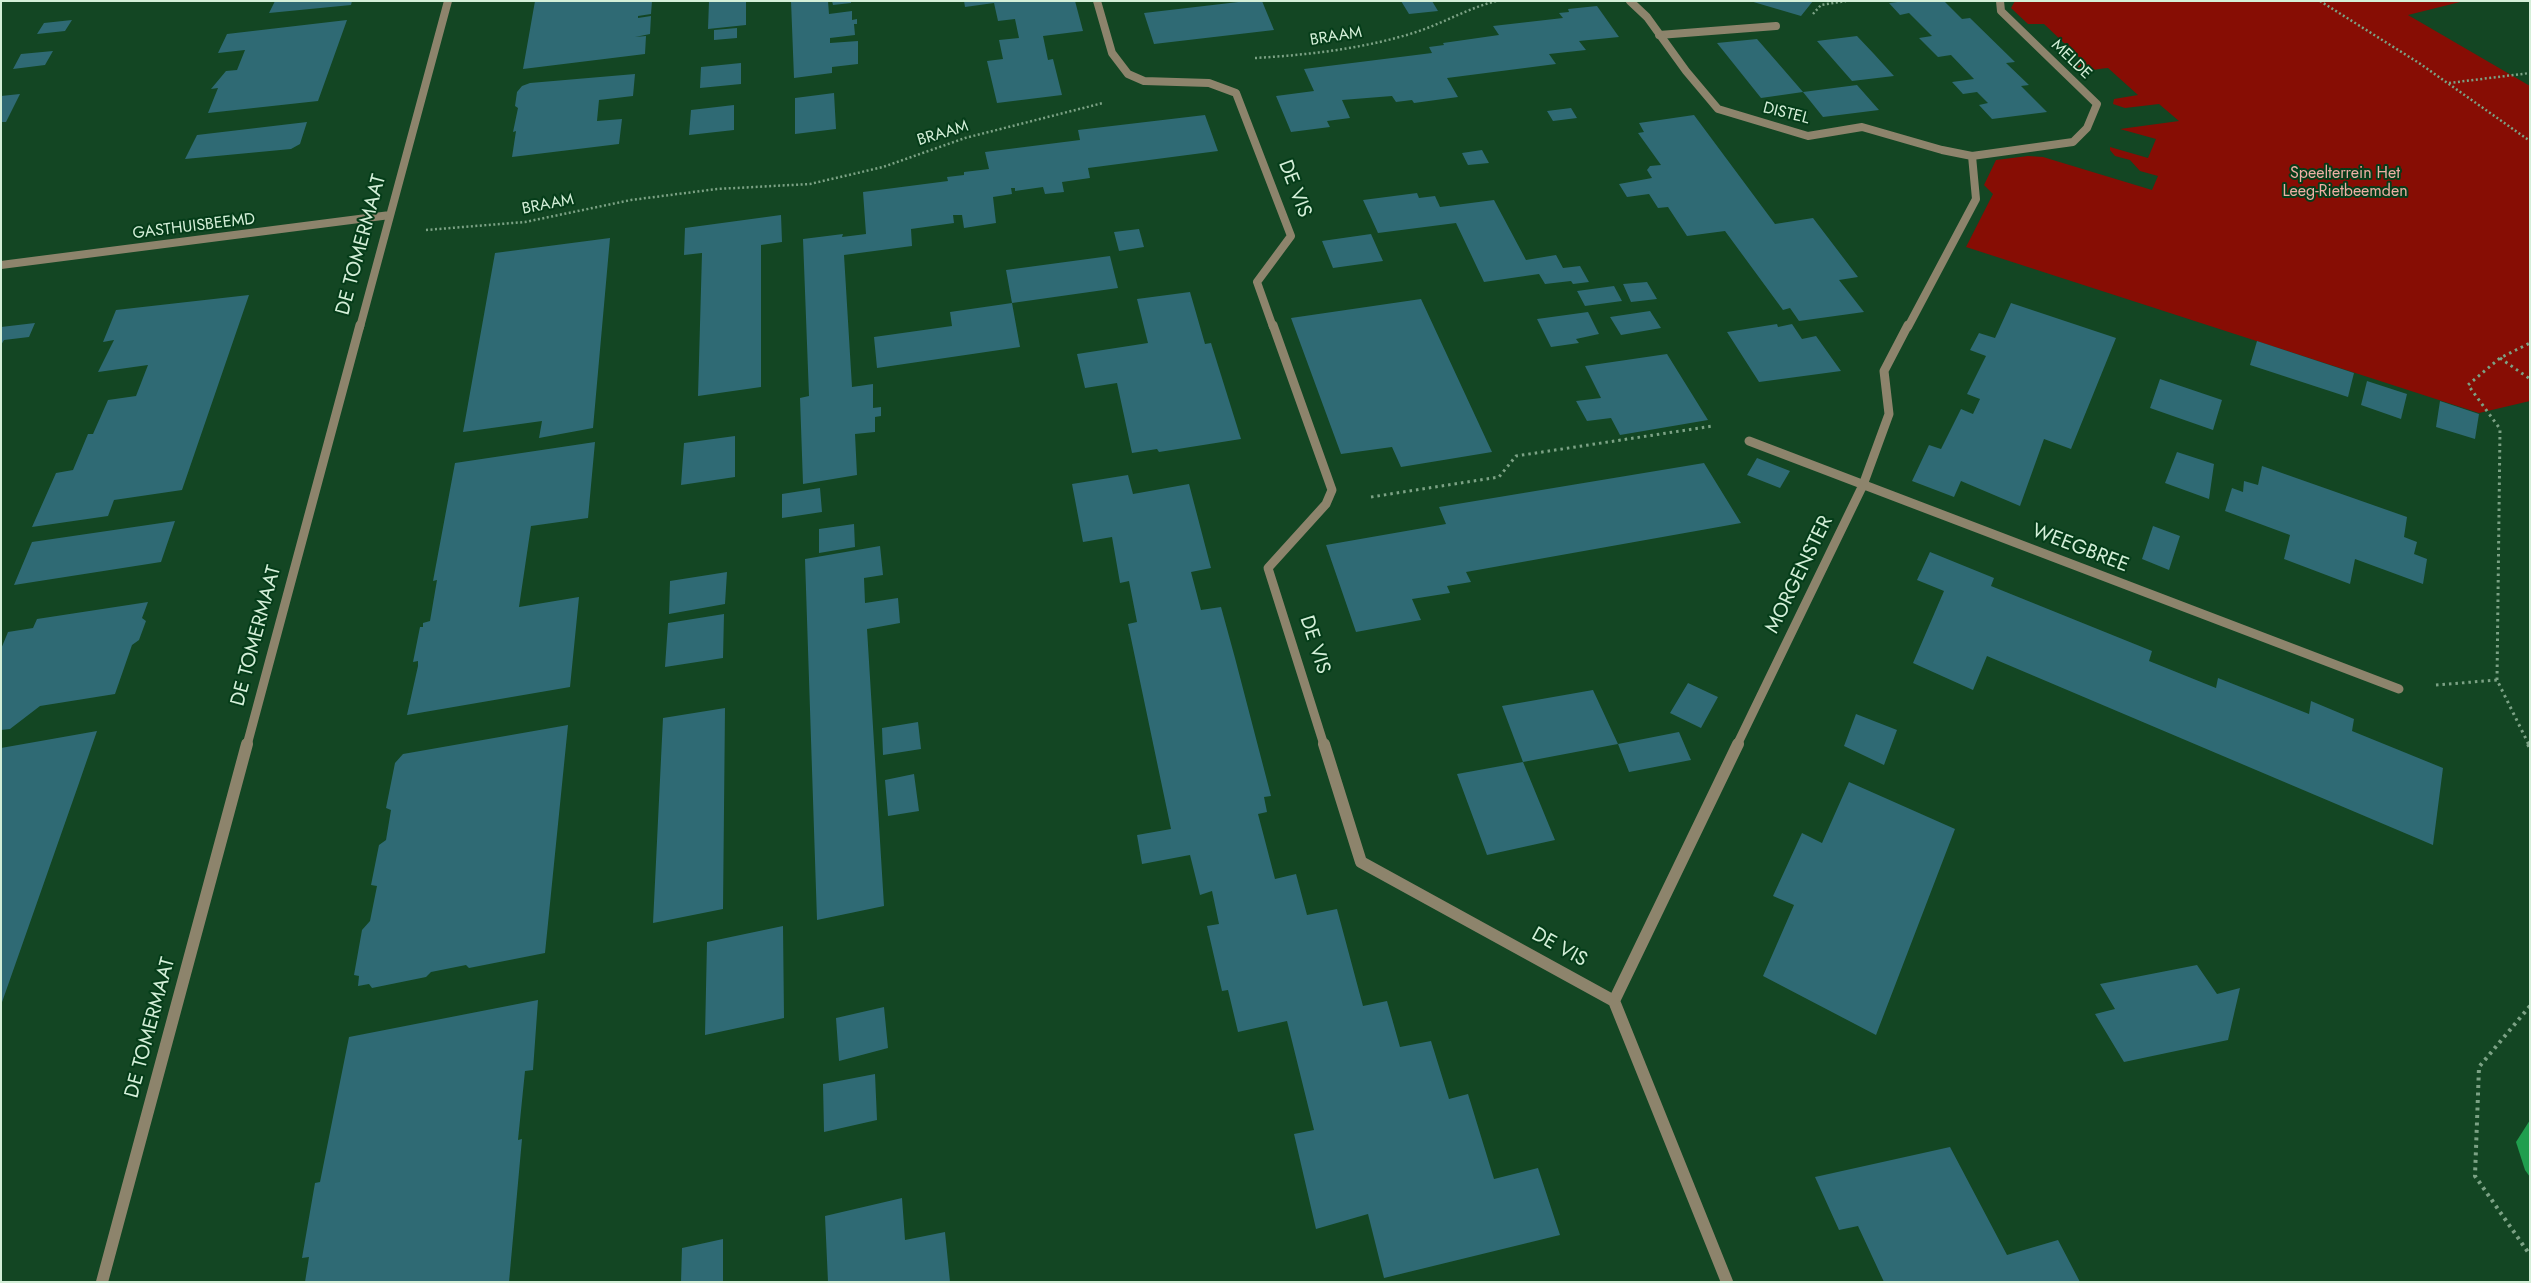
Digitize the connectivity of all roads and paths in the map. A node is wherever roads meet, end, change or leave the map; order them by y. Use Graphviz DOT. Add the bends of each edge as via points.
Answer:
graph roads {
  1 [pos="448,1"];
  2 [pos="1097,1"];
  3 [pos="1496,1"];
  4 [pos="1630,1"];
  5 [pos="2000,1"];
  6 [pos="2320,1"];
  7 [pos="1776,26"];
  8 [pos="1659,35"];
  9 [pos="1246,59"];
  10 [pos="2530,73"];
  11 [pos="2448,83"];
  12 [pos="1111,101"];
  13 [pos="2530,141"];
  14 [pos="2073,142"];
  15 [pos="1972,156"];
  16 [pos="390,215"];
  17 [pos="385,233"];
  18 [pos="1,265"];
  19 [pos="2530,343"];
  20 [pos="2500,358"];
  21 [pos="2530,379"];
  22 [pos="1749,441"];
  23 [pos="1862,485"];
  24 [pos="1326,504"];
  25 [pos="2497,680"];
  26 [pos="2399,689"];
  27 [pos="2530,748"];
  28 [pos="1614,1001"];
  29 [pos="2530,1006"];
  30 [pos="2530,1254"];
  31 [pos="102,1282"];
  32 [pos="1727,1282"];
  1 -- 16 [label="street, DE TOMERMAAT"];
  2 -- 24 [label="street, DE VIS" via="1112,53 1128,74 1144,81 1209,83 1236,93 1291,236 1257,282 1332,490"];
  3 -- 9 [label="path, BRAAM" via="1460,12 1428,28 1364,44"];
  4 -- 8 [label="street, DISTEL" via="1647,17"];
  5 -- 14 [label="street, MELDE" via="2001,11 2097,104 2087,128"];
  6 -- 11 [label="path"];
  7 -- 8 [label="street"];
  8 -- 15 [label="street, DISTEL" via="1718,109 1808,136 1862,126"];
  10 -- 11 [label="path"];
  11 -- 13 [label="path"];
  12 -- 17 [label="path, BRAAM" via="965,138 849,176 810,184 717,189 631,200 524,222"];
  14 -- 15 [label="street, DISTEL"];
  15 -- 23 [label="street, MORGENSTER" via="1976,199 1884,371 1889,414"];
  16 -- 17 [label="street, DE TOMERMAAT"];
  16 -- 18 [label="street, GASTHUISBEEMD"];
  17 -- 31 [label="street, DE TOMERMAAT"];
  19 -- 20 [label="path"];
  20 -- 21 [label="path"];
  20 -- 25 [label="path" via="2468,385 2500,429"];
  22 -- 23 [label="street, WEEGBREE"];
  22 -- 24 [label="path" via="1710,425 1516,456 1498,477"];
  23 -- 26 [label="street, WEEGBREE"];
  23 -- 28 [label="street, MORGENSTER"];
  24 -- 28 [label="street, DE VIS" via="1268,568 1362,862"];
  25 -- 26 [label="path"];
  25 -- 27 [label="path"];
  28 -- 32 [label="street"];
  29 -- 30 [label="path" via="2479,1067 2475,1176"];
}
